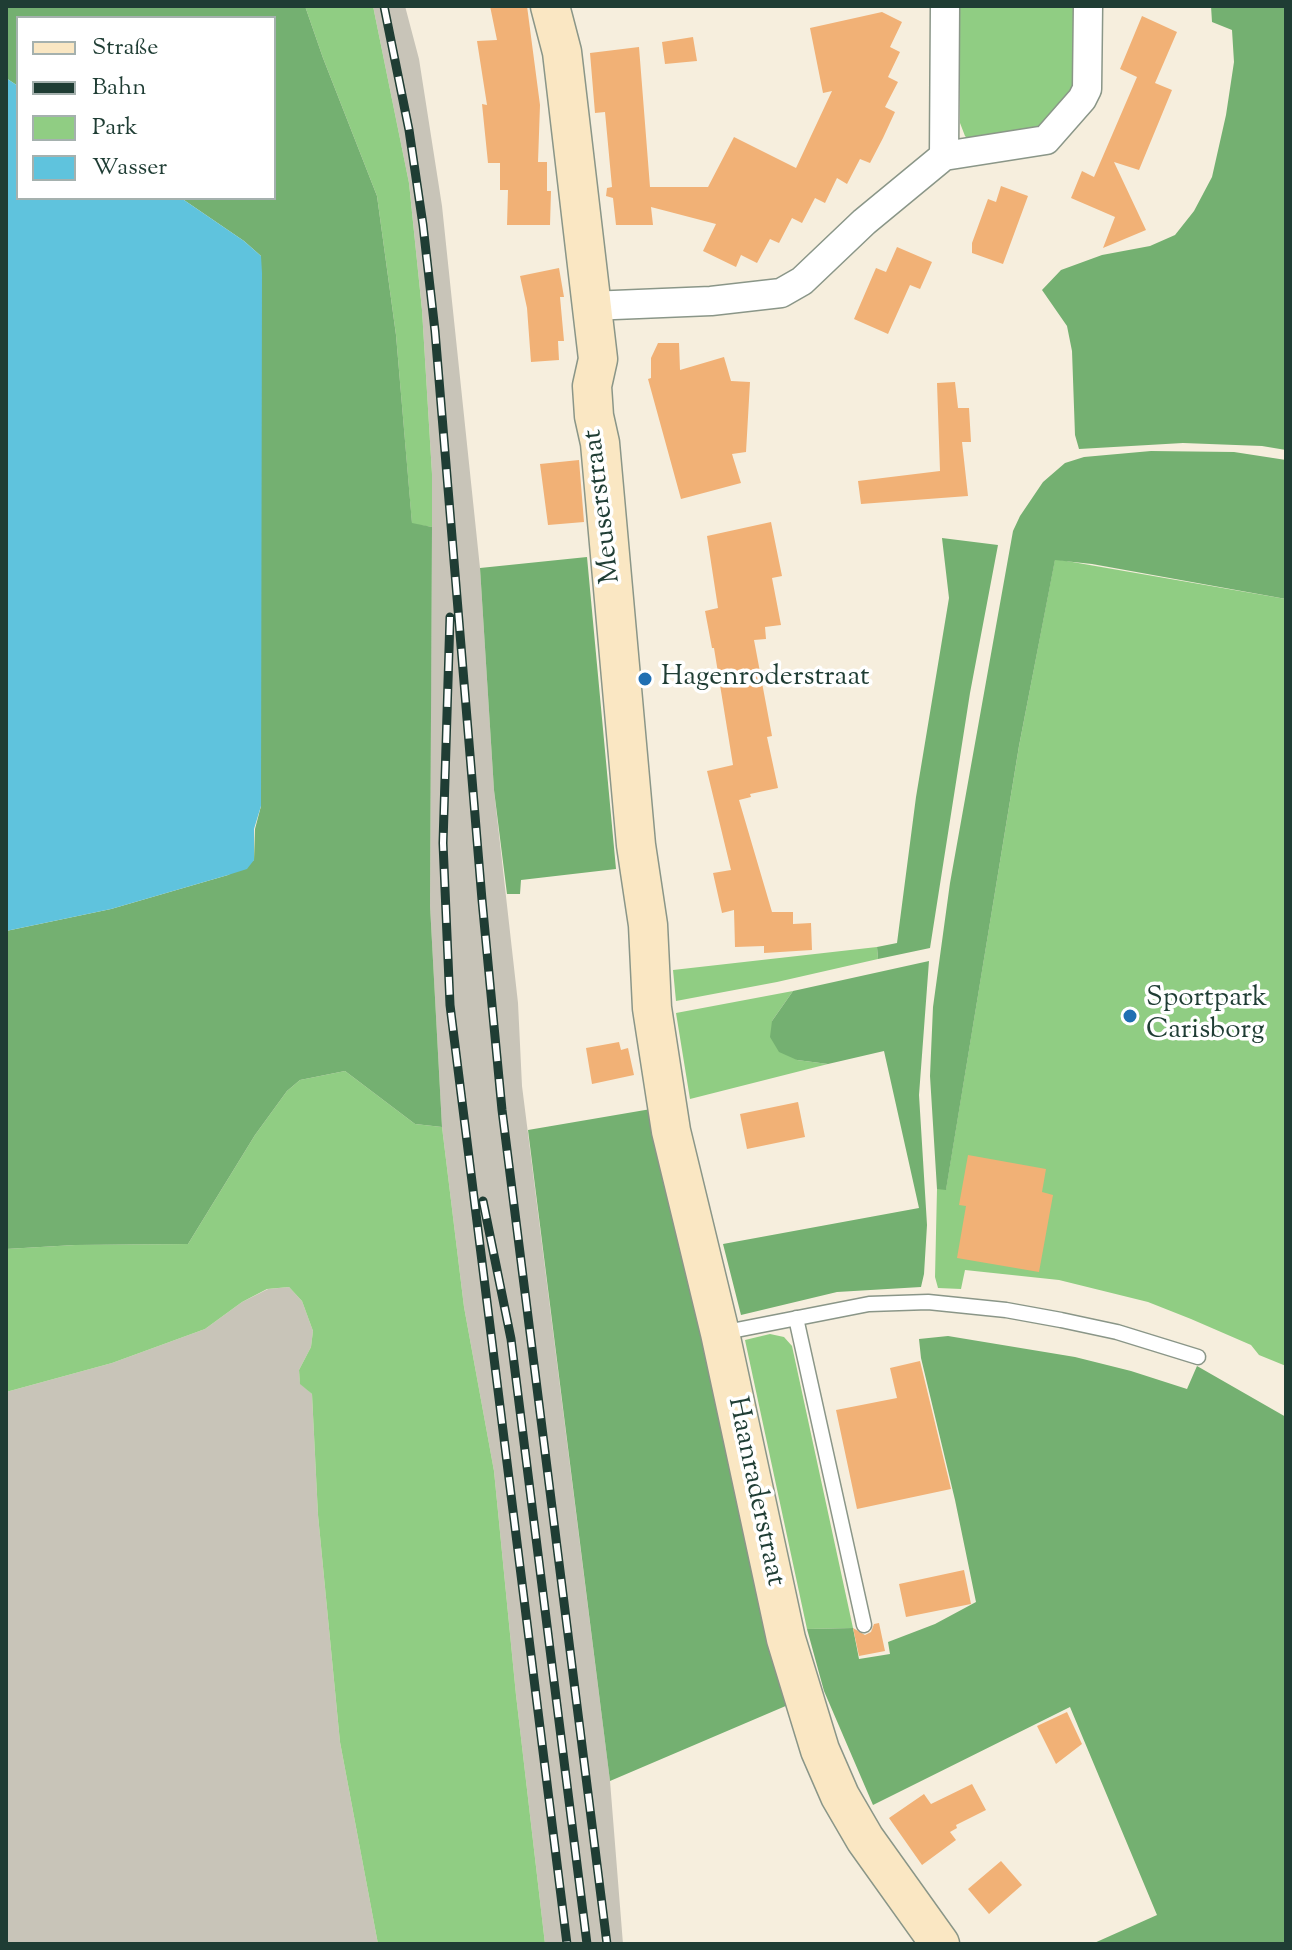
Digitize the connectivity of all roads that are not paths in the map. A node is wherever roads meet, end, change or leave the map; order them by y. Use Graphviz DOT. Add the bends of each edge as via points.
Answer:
graph roads {
  1 [pos="550,6"];
  2 [pos="945,6"];
  3 [pos="1088,6"];
  4 [pos="944,156"];
  5 [pos="590,306"];
  6 [pos="652,1008"];
  7 [pos="796,1318"];
  8 [pos="720,1333"];
  9 [pos="1198,1357"];
  10 [pos="864,1625"];
  11 [pos="940,1944"];
  1 -- 5 [label="street, Meuserstraat" via="562,52"];
  2 -- 4 [label="street"];
  3 -- 4 [label="street" via="1087,89 1046,140"];
  4 -- 5 [label="street" via="802,281 781,293"];
  5 -- 6 [label="street, Meuserstraat" via="598,359 592,386 594,416 602,455"];
  6 -- 8 [label="street, Haanraderstraat" via="671,1131"];
  7 -- 8 [label="lane"];
  7 -- 9 [label="lane" via="869,1304 965,1304 1117,1332"];
  7 -- 10 [label="lane"];
  8 -- 11 [label="street, Haanraderstraat" via="786,1639 820,1750 865,1839"];
}
